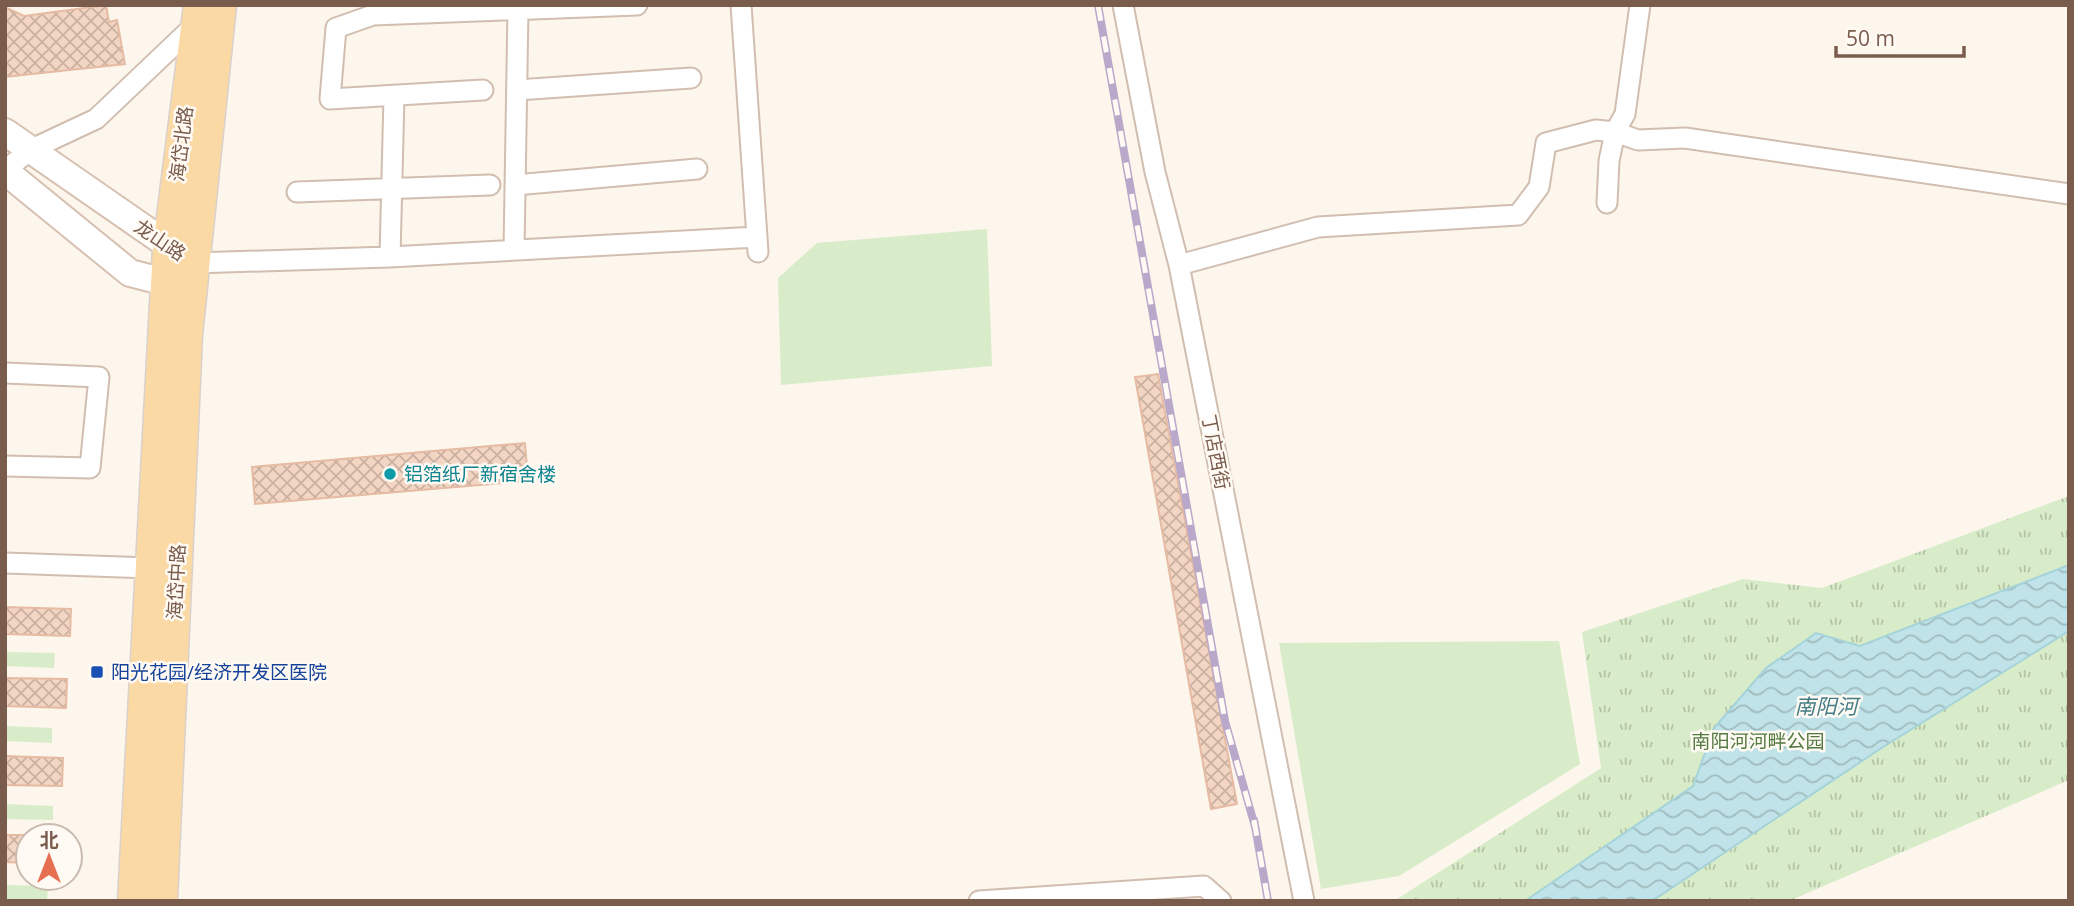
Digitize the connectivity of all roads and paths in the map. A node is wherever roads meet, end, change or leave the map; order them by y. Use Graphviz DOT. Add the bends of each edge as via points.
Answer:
graph roads {
  1 [pos="221,5"];
  2 [pos="637,5"];
  3 [pos="741,5"];
  4 [pos="1123,5"];
  5 [pos="1640,5"];
  6 [pos="567,6"];
  7 [pos="518,9"];
  8 [pos="378,10"];
  9 [pos="202,11"];
  10 [pos="691,78"];
  11 [pos="483,90"];
  12 [pos="517,90"];
  13 [pos="394,96"];
  14 [pos="5,132"];
  15 [pos="1615,132"];
  16 [pos="32,149"];
  17 [pos="696,169"];
  18 [pos="5,170"];
  19 [pos="490,185"];
  20 [pos="515,185"];
  21 [pos="297,192"];
  22 [pos="2069,194"];
  23 [pos="1607,203"];
  24 [pos="168,248"];
  25 [pos="514,250"];
  26 [pos="390,257"];
  27 [pos="194,263"];
  28 [pos="1179,265"];
  29 [pos="165,282"];
  30 [pos="5,373"];
  31 [pos="5,466"];
  32 [pos="5,563"];
  33 [pos="151,568"];
  34 [pos="133,901"];
  35 [pos="162,901"];
  36 [pos="979,901"];
  37 [pos="1221,901"];
  38 [pos="1304,901"];
  1 -- 27 [label="main road, 海岱北路"];
  2 -- 6 [label="street"];
  3 -- 25 [label="street" via="758,244"];
  4 -- 28 [label="street, 丁店西街" via="1155,172"];
  5 -- 15 [label="street" via="1625,114"];
  6 -- 7 [label="street"];
  7 -- 8 [label="street"];
  7 -- 12 [label="street"];
  8 -- 13 [label="street" via="336,28 330,99"];
  9 -- 16 [label="street" via="96,119"];
  9 -- 24 [label="main road, 海岱北路"];
  10 -- 12 [label="street"];
  11 -- 13 [label="street"];
  12 -- 20 [label="street"];
  13 -- 26 [label="street"];
  14 -- 16 [label="street, 龙山路"];
  15 -- 22 [label="street" via="1637,140 1685,138"];
  15 -- 23 [label="street"];
  15 -- 28 [label="street" via="1596,131 1546,144 1539,187 1518,215 1318,227"];
  16 -- 18 [label="street"];
  16 -- 24 [label="street, 龙山路"];
  17 -- 20 [label="street"];
  18 -- 29 [label="street, 龙山路" via="130,273"];
  19 -- 21 [label="street"];
  20 -- 25 [label="street"];
  24 -- 27 [label="street, 龙山路"];
  24 -- 29 [label="main road, 海岱北路"];
  25 -- 26 [label="street"];
  26 -- 27 [label="street"];
  27 -- 29 [label="street, 龙山路"];
  27 -- 35 [label="main road, 海岱中路" via="186,349"];
  28 -- 38 [label="street, 丁店西街"];
  29 -- 33 [label="main road, 海岱中路"];
  30 -- 31 [label="street" via="99,377 90,468"];
  32 -- 33 [label="street"];
  33 -- 34 [label="main road, 海岱中路"];
  36 -- 37 [label="street" via="1204,886"];
}
